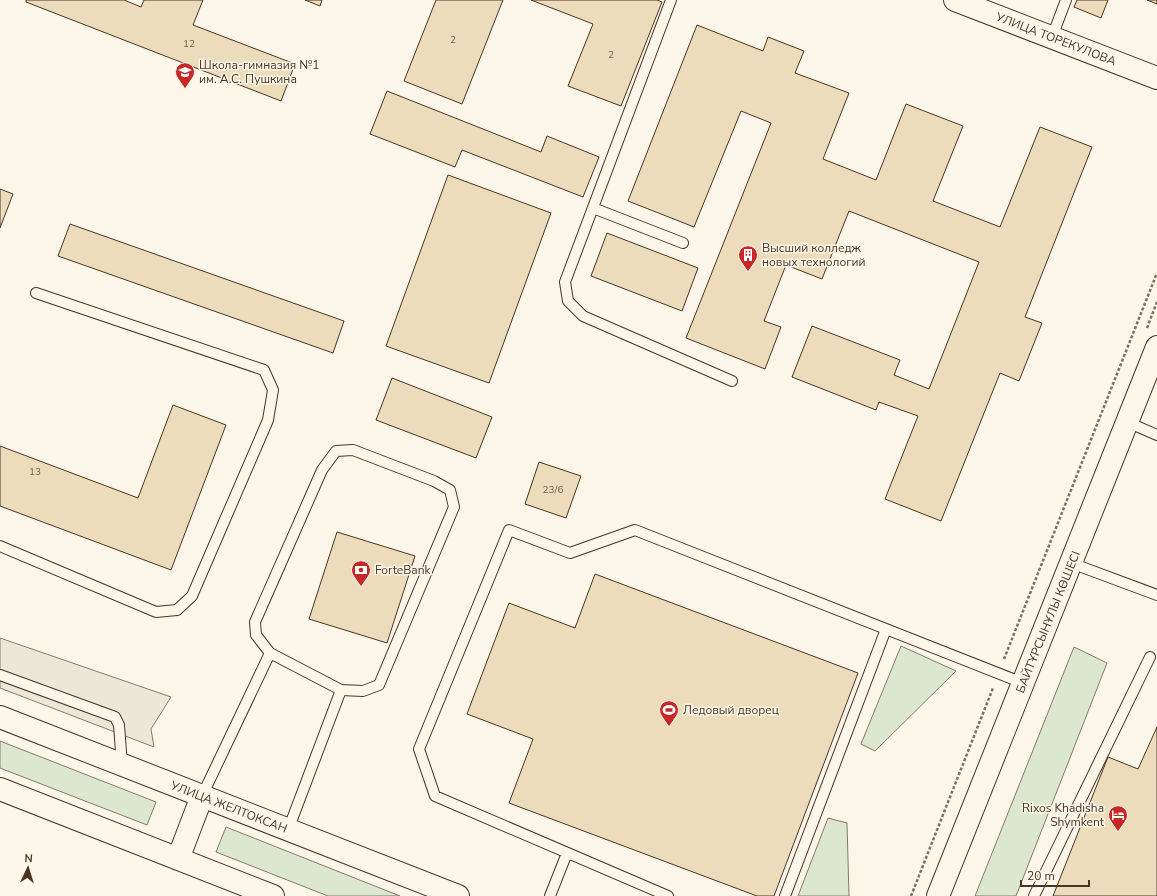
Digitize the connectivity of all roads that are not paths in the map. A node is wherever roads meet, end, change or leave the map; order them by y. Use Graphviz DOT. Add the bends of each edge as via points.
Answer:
graph roads {
  1 [pos="671,0"];
  2 [pos="956,0"];
  3 [pos="1066,0"];
  4 [pos="1052,37"];
  5 [pos="1157,78"];
  6 [pos="593,208"];
  7 [pos="683,243"];
  8 [pos="36,293"];
  9 [pos="1157,347"];
  10 [pos="732,381"];
  11 [pos="1127,422"];
  12 [pos="1157,435"];
  13 [pos="0,546"];
  14 [pos="1071,563"];
  15 [pos="1157,595"];
  16 [pos="886,629"];
  17 [pos="270,653"];
  18 [pos="1150,657"];
  19 [pos="0,675"];
  20 [pos="1023,683"];
  21 [pos="341,690"];
  22 [pos="0,717"];
  23 [pos="122,765"];
  24 [pos="0,789"];
  25 [pos="202,796"];
  26 [pos="288,830"];
  27 [pos="567,852"];
  28 [pos="178,859"];
  29 [pos="273,896"];
  30 [pos="458,896"];
  31 [pos="550,896"];
  32 [pos="668,896"];
  33 [pos="785,896"];
  34 [pos="938,896"];
  35 [pos="1034,896"];
  1 -- 6 [label="lane"];
  2 -- 4 [label="main road, УЛИЦА ТОРЕКУЛОВА"];
  3 -- 4 [label="lane"];
  4 -- 5 [label="main road, УЛИЦА ТОРЕКУЛОВА"];
  6 -- 7 [label="lane"];
  6 -- 10 [label="lane" via="565,282 568,301 583,316"];
  8 -- 13 [label="lane" via="264,370 273,390 268,420 192,596 177,610 156,612"];
  9 -- 11 [label="main road, БАЙТҰРСЫНҰЛЫ КӨШЕСІ"];
  11 -- 12 [label="lane"];
  11 -- 14 [label="main road, БАЙТҰРСЫНҰЛЫ КӨШЕСІ"];
  14 -- 15 [label="lane"];
  14 -- 20 [label="main road, БАЙТҰРСЫНҰЛЫ КӨШЕСІ"];
  16 -- 20 [label="lane"];
  16 -- 27 [label="lane" via="635,530 570,553 509,530 419,749 434,796"];
  16 -- 33 [label="lane"];
  17 -- 21 [label="lane"];
  17 -- 21 [label="lane" via="256,635 255,622 322,470 336,451 353,450 434,481 450,490 454,507 379,685 364,691"];
  17 -- 25 [label="lane"];
  18 -- 35 [label="lane"];
  19 -- 23 [label="lane" via="115,717 119,725"];
  20 -- 34 [label="main road, БАЙТҰРСЫНҰЛЫ КӨШЕСІ"];
  21 -- 26 [label="lane"];
  22 -- 23 [label="main road, УЛИЦА ЖЕЛТОКСАН"];
  23 -- 25 [label="main road, УЛИЦА ЖЕЛТОКСАН"];
  24 -- 28 [label="main road"];
  25 -- 26 [label="main road, УЛИЦА ЖЕЛТОКСАН"];
  25 -- 28 [label="main road"];
  26 -- 30 [label="main road, УЛИЦА ЖЕЛТОКСАН"];
  27 -- 31 [label="lane"];
  27 -- 32 [label="lane"];
  28 -- 29 [label="main road"];
}
